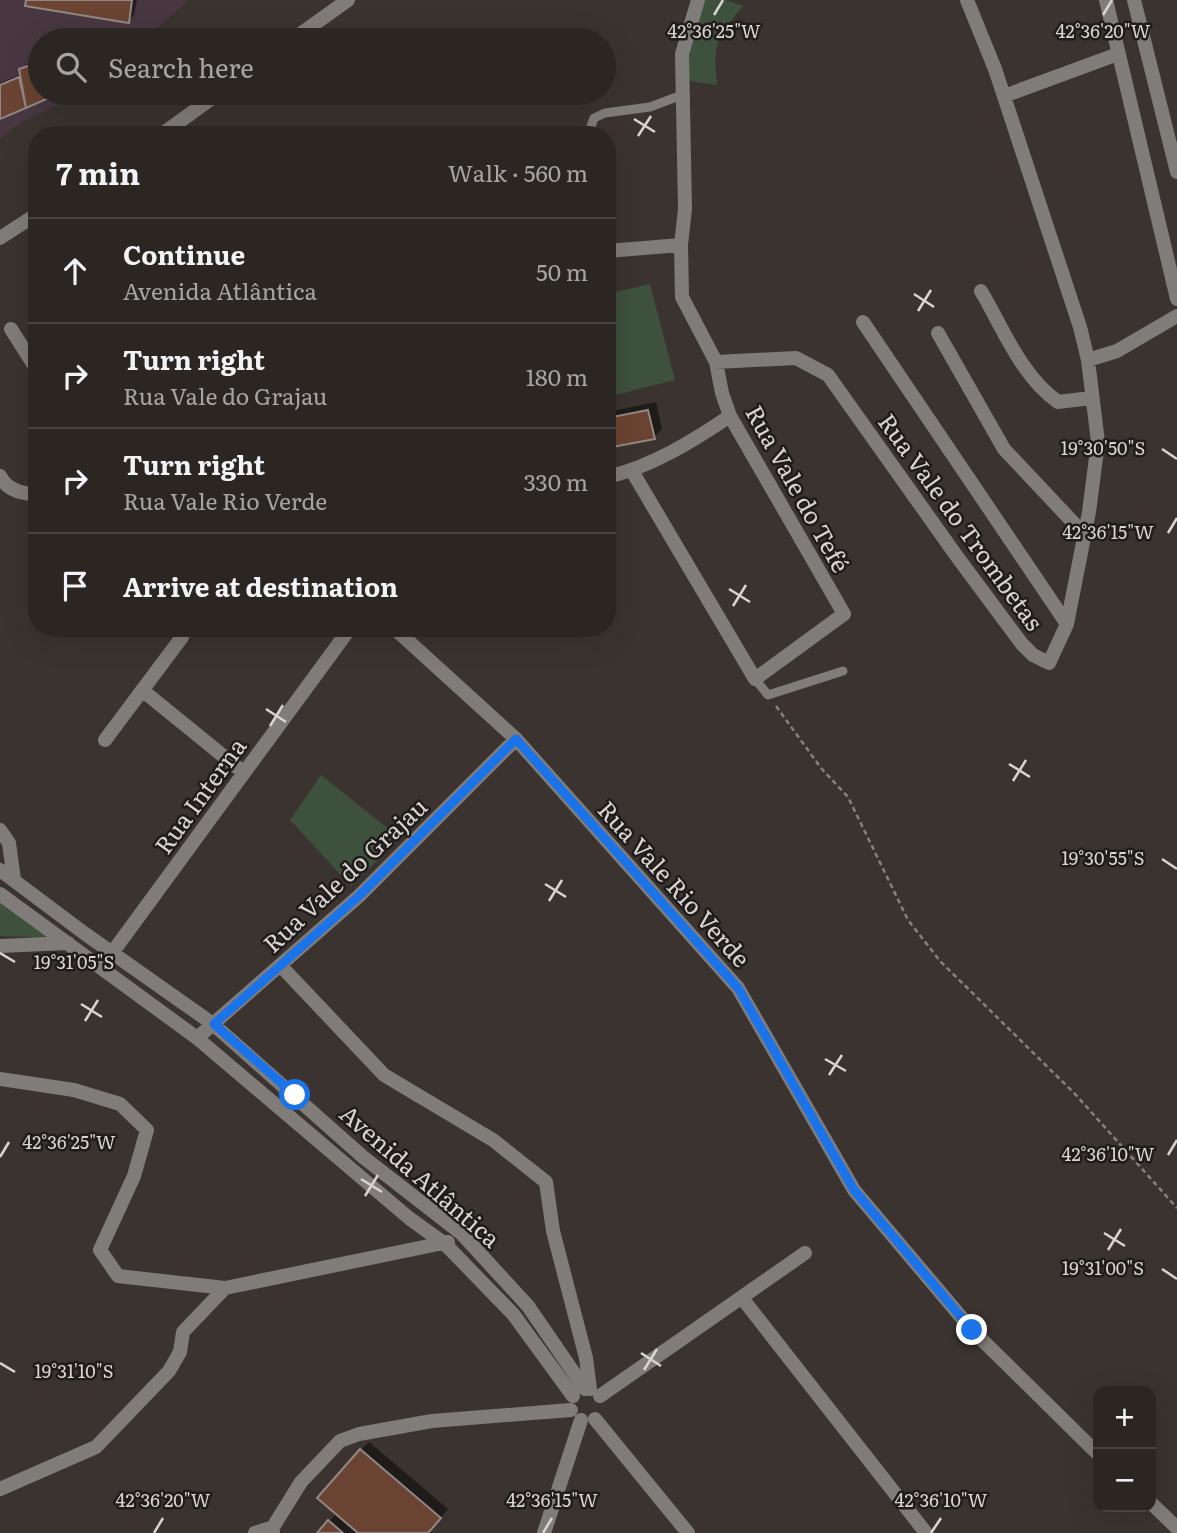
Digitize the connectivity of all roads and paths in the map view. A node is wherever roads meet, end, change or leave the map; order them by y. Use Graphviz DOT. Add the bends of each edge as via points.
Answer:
graph roads {
  1 [pos="348,0"];
  2 [pos="698,0"];
  3 [pos="967,0"];
  4 [pos="1106,0"];
  5 [pos="1134,0"];
  6 [pos="309,28"];
  7 [pos="1118,54"];
  8 [pos="682,95"];
  9 [pos="1004,96"];
  10 [pos="202,105"];
  11 [pos="173,126"];
  12 [pos="591,126"];
  13 [pos="1177,172"];
  14 [pos="28,220"];
  15 [pos="0,238"];
  16 [pos="681,246"];
  17 [pos="616,250"];
  18 [pos="981,291"];
  19 [pos="1177,299"];
  20 [pos="1177,316"];
  21 [pos="863,322"];
  22 [pos="11,329"];
  23 [pos="939,333"];
  24 [pos="28,356"];
  25 [pos="1088,360"];
  26 [pos="716,362"];
  27 [pos="1091,398"];
  28 [pos="730,416"];
  29 [pos="632,471"];
  30 [pos="616,475"];
  31 [pos="1,481"];
  32 [pos="28,494"];
  33 [pos="1084,534"];
  34 [pos="1067,624"];
  35 [pos="182,637"];
  36 [pos="344,637"];
  37 [pos="404,637"];
  38 [pos="843,671"];
  39 [pos="755,680"];
  40 [pos="142,690"];
  41 [pos="768,695"];
  42 [pos="516,739"];
  43 [pos="105,740"];
  44 [pos="243,772"];
  45 [pos="0,830"];
  46 [pos="0,870"];
  47 [pos="14,880"];
  48 [pos="0,894"];
  49 [pos="84,933"];
  50 [pos="66,944"];
  51 [pos="0,946"];
  52 [pos="112,953"];
  53 [pos="280,965"];
  54 [pos="214,1024"];
  55 [pos="198,1038"];
  56 [pos="0,1079"];
  57 [pos="1177,1208"];
  58 [pos="462,1234"];
  59 [pos="446,1244"];
  60 [pos="805,1253"];
  61 [pos="225,1288"];
  62 [pos="741,1298"];
  63 [pos="585,1403"];
  64 [pos="1093,1449"];
  65 [pos="0,1489"];
  66 [pos="1156,1508"];
  67 [pos="1177,1528"];
  68 [pos="273,1530"];
  69 [pos="255,1533"];
  70 [pos="544,1533"];
  71 [pos="688,1533"];
  72 [pos="926,1533"];
  1 -- 6 [label="street"];
  2 -- 8 [label="street, Rua Vale do Tefé" via="682,54"];
  3 -- 9 [label="street, Rua Vale do Trombetas"];
  4 -- 7 [label="street"];
  5 -- 13 [label="street"];
  7 -- 9 [label="street"];
  7 -- 19 [label="street"];
  8 -- 12 [label="lane" via="650,107 605,113 594,118"];
  8 -- 16 [label="street, Rua Vale do Tefé" via="685,209"];
  9 -- 25 [label="street, Rua Vale do Trombetas"];
  10 -- 11 [label="street"];
  14 -- 15 [label="street"];
  16 -- 17 [label="street"];
  16 -- 26 [label="street, Rua Vale do Tefé" via="682,297"];
  18 -- 27 [label="street" via="1032,379 1046,394 1058,402"];
  20 -- 25 [label="street" via="1117,351"];
  21 -- 34 [label="street"];
  22 -- 24 [label="street"];
  23 -- 33 [label="street" via="1004,449"];
  25 -- 27 [label="street, Rua Vale do Trombetas"];
  26 -- 28 [label="street, Rua Vale do Tefé"];
  26 -- 34 [label="street, Rua Vale do Trombetas" via="796,358 828,376 1033,655 1049,663"];
  27 -- 33 [label="street, Rua Vale do Trombetas" via="1098,442"];
  28 -- 29 [label="street"];
  28 -- 39 [label="street, Rua Vale do Tefé" via="844,614"];
  29 -- 30 [label="street"];
  29 -- 39 [label="street"];
  31 -- 32 [label="street"];
  33 -- 34 [label="street, Rua Vale do Trombetas"];
  35 -- 40 [label="street"];
  36 -- 44 [label="street, Rua Interna"];
  37 -- 42 [label="street, Rua Vale Rio Verde"];
  38 -- 41 [label="lane"];
  39 -- 41 [label="lane"];
  40 -- 43 [label="street"];
  40 -- 44 [label="street"];
  41 -- 57 [label="path" via="848,797 908,920 940,961 1076,1095"];
  42 -- 53 [label="street, Rua Vale do Grajau" via="359,896"];
  42 -- 64 [label="street, Rua Vale Rio Verde" via="738,988 854,1190 972,1330"];
  44 -- 52 [label="street, Rua Interna"];
  45 -- 47 [label="street" via="9,843"];
  46 -- 47 [label="street, Avenida Atlântica"];
  47 -- 49 [label="street, Avenida Atlântica"];
  48 -- 50 [label="street, Avenida Atlântica"];
  49 -- 50 [label="street"];
  49 -- 52 [label="street, Avenida Atlântica"];
  50 -- 51 [label="street"];
  50 -- 55 [label="street, Avenida Atlântica"];
  52 -- 54 [label="street, Avenida Atlântica"];
  53 -- 54 [label="street, Rua Vale do Grajau"];
  53 -- 63 [label="street" via="384,1075 493,1140 546,1182 553,1231 586,1358"];
  54 -- 55 [label="street, Rua Vale do Grajau"];
  54 -- 58 [label="street, Avenida Atlântica" via="363,1157"];
  55 -- 59 [label="street, Avenida Atlântica" via="409,1219"];
  56 -- 61 [label="street" via="74,1090 120,1104 148,1130 134,1176 100,1250 118,1276"];
  58 -- 59 [label="street"];
  58 -- 63 [label="street, Avenida Atlântica" via="528,1307"];
  59 -- 61 [label="street"];
  59 -- 63 [label="street, Avenida Atlântica" via="513,1314"];
  60 -- 62 [label="street"];
  61 -- 65 [label="street" via="183,1332 180,1352 169,1371 96,1447"];
  62 -- 63 [label="street"];
  62 -- 72 [label="street"];
  63 -- 68 [label="street" via="432,1421 340,1441 300,1482"];
  63 -- 70 [label="street"];
  63 -- 71 [label="street, Avenida Atlântica"];
  66 -- 67 [label="street"];
  68 -- 69 [label="street"];
}
